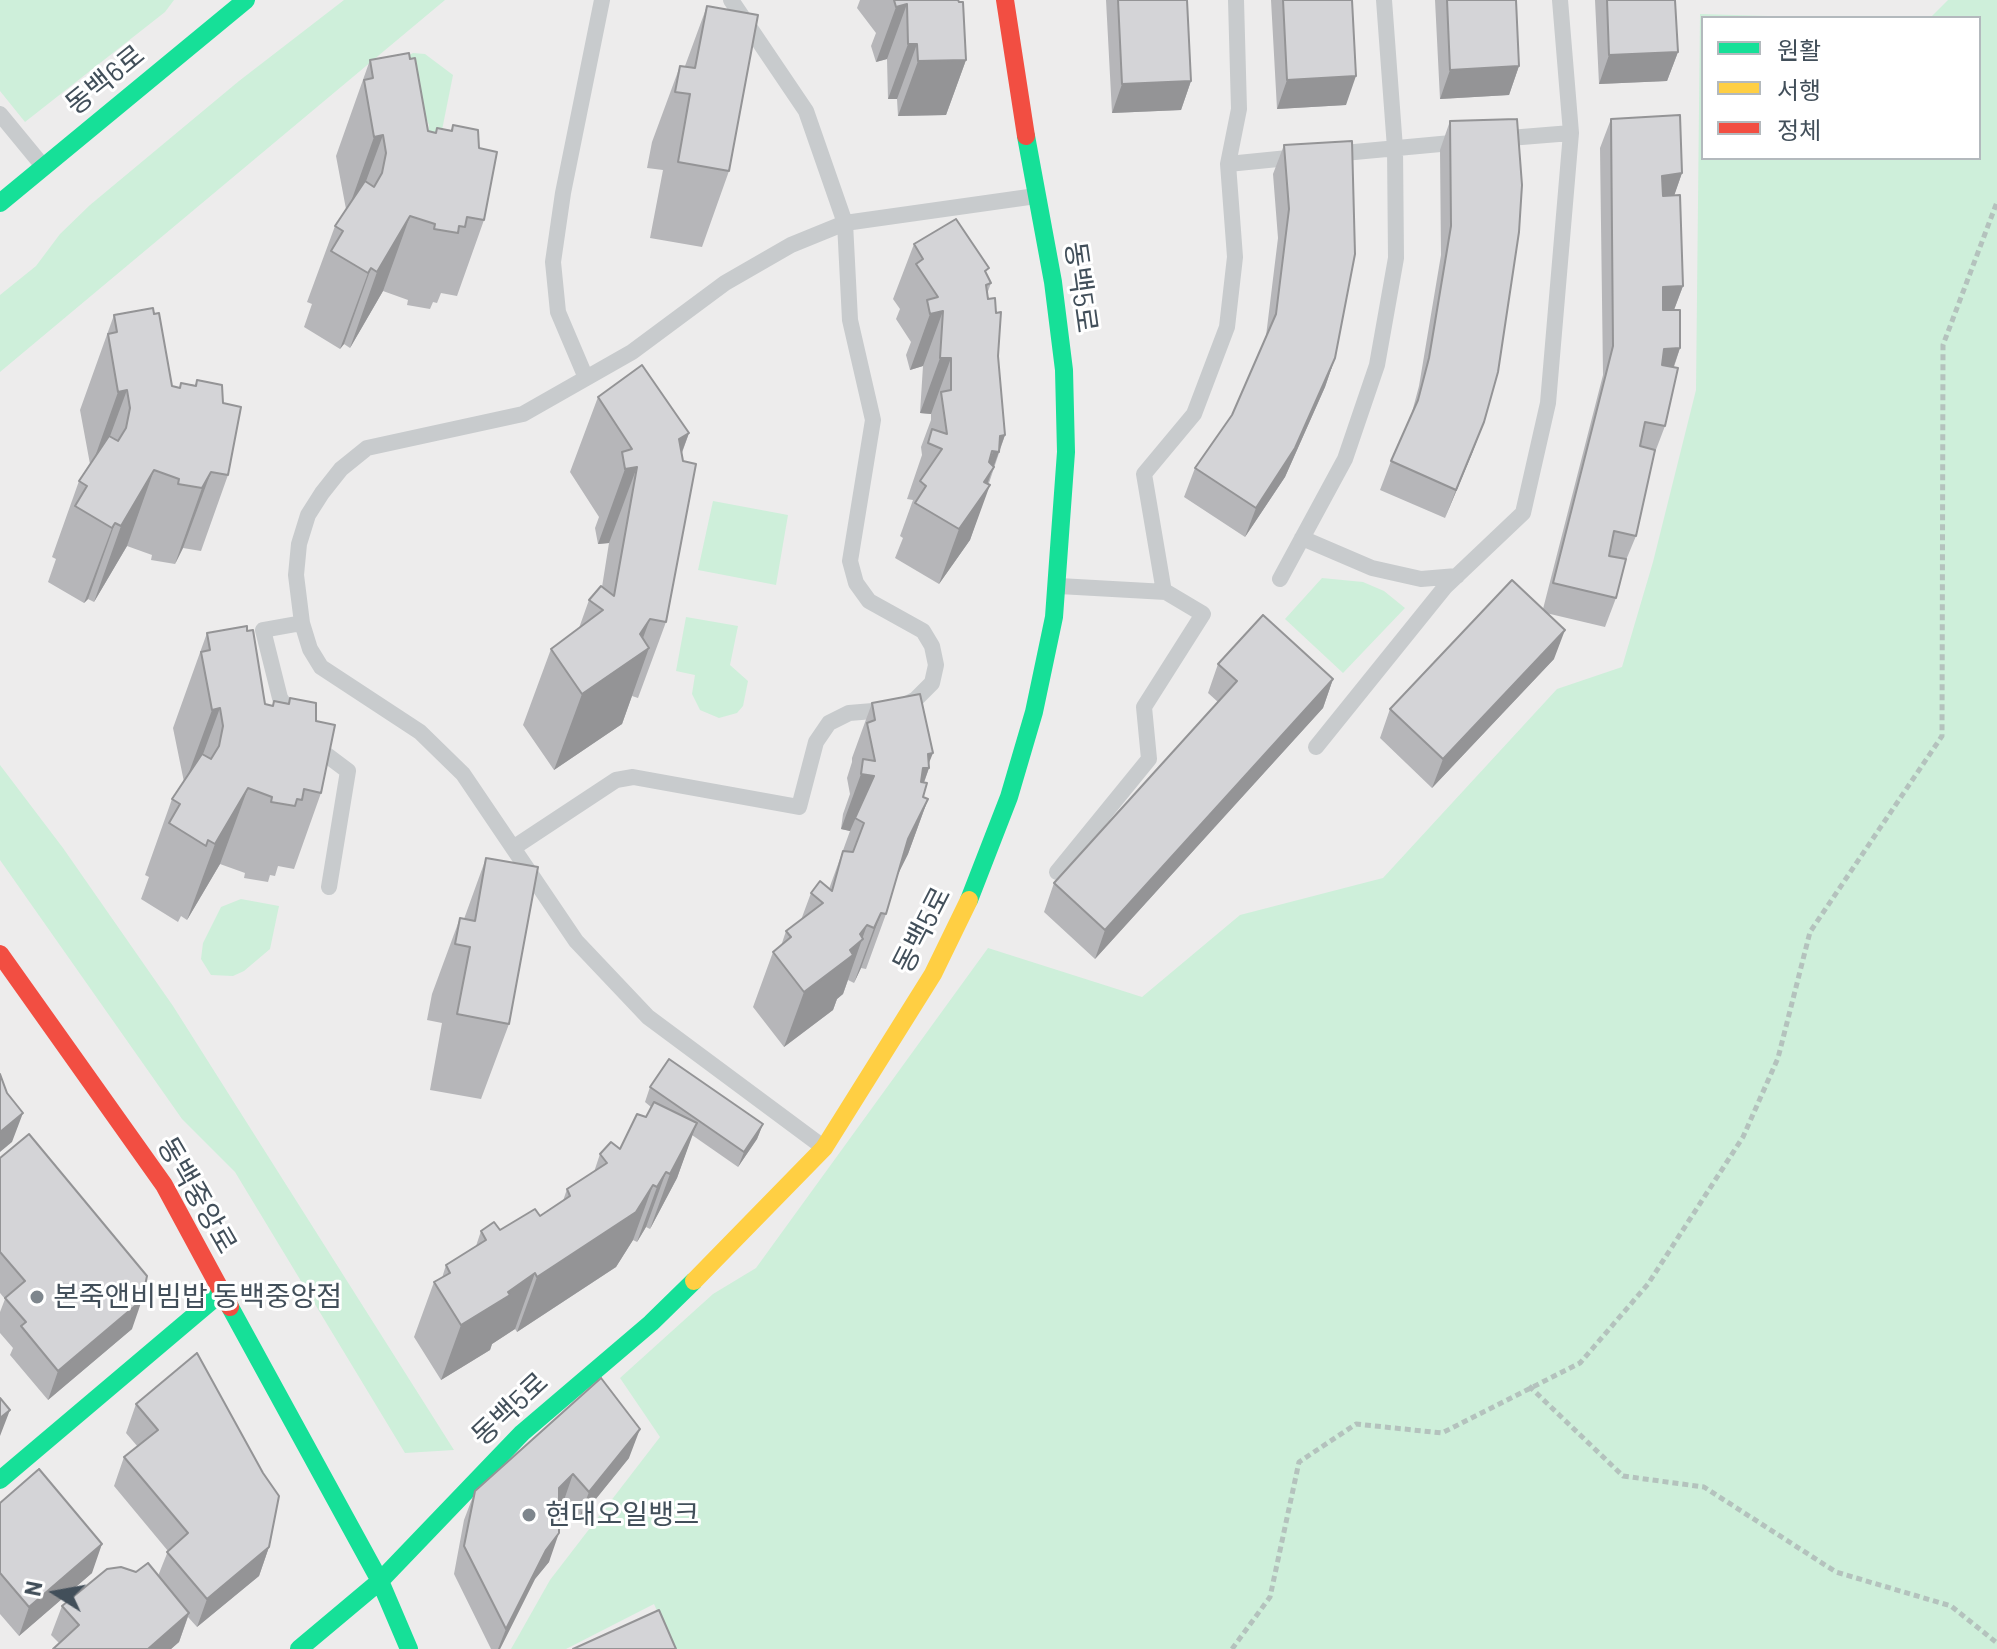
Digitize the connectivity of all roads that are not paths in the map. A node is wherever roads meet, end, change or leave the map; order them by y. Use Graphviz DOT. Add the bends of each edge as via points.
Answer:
graph roads {
  1 [pos="246,0"];
  2 [pos="602,0"];
  3 [pos="731,0"];
  4 [pos="1005,0"];
  5 [pos="1236,0"];
  6 [pos="1384,0"];
  7 [pos="1560,0"];
  8 [pos="0,114"];
  9 [pos="1571,133"];
  10 [pos="1395,148"];
  11 [pos="1228,164"];
  12 [pos="43,166"];
  13 [pos="1038,196"];
  14 [pos="0,203"];
  15 [pos="845,223"];
  16 [pos="586,378"];
  17 [pos="1302,538"];
  18 [pos="1457,576"];
  19 [pos="1280,579"];
  20 [pos="1058,585"];
  21 [pos="1164,592"];
  22 [pos="302,623"];
  23 [pos="1316,747"];
  24 [pos="513,848"];
  25 [pos="1057,872"];
  26 [pos="329,887"];
  27 [pos="0,954"];
  28 [pos="824,1148"];
  29 [pos="221,1293"];
  30 [pos="0,1480"];
  31 [pos="380,1581"];
  32 [pos="299,1649"];
  33 [pos="409,1649"];
  1 -- 12 [label="street, 동백6로"];
  2 -- 16 [label="lane" via="553,262 558,312"];
  3 -- 15 [label="lane" via="806,111"];
  4 -- 13 [label="street, 동백5로"];
  5 -- 11 [label="lane" via="1239,109"];
  6 -- 10 [label="lane"];
  7 -- 9 [label="lane"];
  8 -- 12 [label="lane"];
  9 -- 10 [label="lane"];
  9 -- 18 [label="lane" via="1548,403 1523,513"];
  10 -- 11 [label="lane"];
  10 -- 17 [label="lane" via="1396,258 1377,365 1345,459"];
  11 -- 21 [label="lane" via="1235,257 1227,327 1194,414 1144,474"];
  12 -- 14 [label="street, 동백6로"];
  13 -- 15 [label="lane"];
  13 -- 20 [label="street, 동백5로" via="1064,370 1066,452"];
  15 -- 16 [label="lane" via="735,276 632,352"];
  15 -- 24 [label="lane" via="850,320 873,420 850,561 856,583 869,601 923,631 936,665 932,683 897,709 849,713 829,723 816,742 799,807 633,777 616,780"];
  16 -- 22 [label="lane" via="523,414 367,448 341,469 308,515 299,544 296,575"];
  17 -- 18 [label="lane" via="1372,568 1421,579"];
  17 -- 19 [label="lane"];
  18 -- 23 [label="lane"];
  20 -- 21 [label="lane"];
  20 -- 28 [label="street, 동백5로" via="1034,712 976,885 933,974"];
  21 -- 25 [label="lane" via="1203,614 1144,707 1149,759"];
  22 -- 24 [label="lane" via="321,667 443,753"];
  22 -- 26 [label="lane" via="263,630 280,698 315,749 348,771"];
  24 -- 28 [label="lane" via="576,941 648,1017"];
  27 -- 29 [label="street, 동백중앙로" via="164,1185"];
  28 -- 31 [label="street, 동백5로" via="651,1323 522,1433"];
  29 -- 30 [label="street"];
  29 -- 31 [label="street, 동백중앙로"];
  31 -- 32 [label="street, 동백5로"];
  31 -- 33 [label="street, 동백중앙로"];
}
